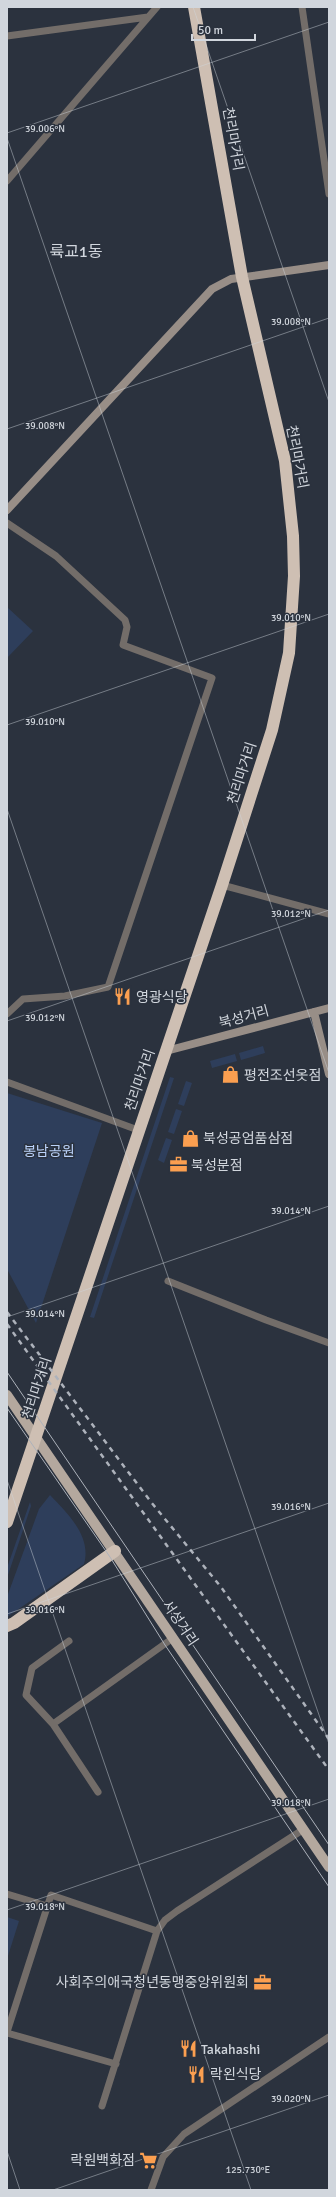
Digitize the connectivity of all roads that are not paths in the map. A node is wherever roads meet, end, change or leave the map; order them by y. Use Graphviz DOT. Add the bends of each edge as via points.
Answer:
graph roads {
  1 [pos="157,7"];
  2 [pos="194,7"];
  3 [pos="302,7"];
  4 [pos="148,17"];
  5 [pos="7,36"];
  6 [pos="7,181"];
  7 [pos="329,194"];
  8 [pos="329,264"];
  9 [pos="242,277"];
  10 [pos="7,510"];
  11 [pos="7,523"];
  12 [pos="222,885"];
  13 [pos="329,914"];
  14 [pos="329,1008"];
  15 [pos="314,1012"];
  16 [pos="7,1014"];
  17 [pos="166,1051"];
  18 [pos="329,1074"];
  19 [pos="7,1082"];
  20 [pos="138,1130"];
  21 [pos="168,1281"];
  22 [pos="329,1343"];
  23 [pos="7,1395"];
  24 [pos="7,1522"];
  25 [pos="115,1551"];
  26 [pos="7,1626"];
  27 [pos="173,1638"];
  28 [pos="69,1641"];
  29 [pos="52,1724"];
  30 [pos="98,1792"];
  31 [pos="304,1829"];
  32 [pos="329,1867"];
  33 [pos="7,1894"];
  34 [pos="47,1906"];
  35 [pos="157,1931"];
  36 [pos="7,2032"];
  37 [pos="329,2037"];
  38 [pos="116,2064"];
  39 [pos="102,2106"];
  40 [pos="151,2190"];
  1 -- 4 [label="street"];
  2 -- 9 [label="highway, 천리마거리"];
  3 -- 7 [label="street"];
  4 -- 5 [label="street"];
  4 -- 6 [label="street"];
  8 -- 9 [label="street"];
  9 -- 10 [label="street" via="224,281 207,293"];
  9 -- 12 [label="highway, 천리마거리" via="285,461 293,536 293,600 289,653 272,730"];
  11 -- 16 [label="street" via="56,556 125,620 123,645 212,678 108,988 65,996 23,999"];
  12 -- 13 [label="street"];
  12 -- 17 [label="highway, 천리마거리"];
  14 -- 15 [label="street, 북성거리"];
  15 -- 17 [label="street, 북성거리"];
  15 -- 18 [label="street"];
  17 -- 20 [label="highway, 천리마거리"];
  19 -- 20 [label="street"];
  20 -- 24 [label="highway, 천리마거리"];
  21 -- 22 [label="street"];
  23 -- 25 [label="main road, 서성거리"];
  25 -- 26 [label="highway"];
  25 -- 27 [label="main road, 서성거리"];
  27 -- 29 [label="street"];
  27 -- 31 [label="main road, 서성거리"];
  28 -- 29 [label="street" via="32,1668 26,1695"];
  29 -- 30 [label="street"];
  31 -- 32 [label="main road, 서성거리"];
  31 -- 35 [label="street" via="177,1911 165,1920"];
  33 -- 34 [label="street"];
  34 -- 35 [label="street" via="51,1895"];
  34 -- 36 [label="street"];
  35 -- 38 [label="street"];
  36 -- 38 [label="street"];
  37 -- 40 [label="street" via="184,2134 163,2157"];
  38 -- 39 [label="street"];
}
